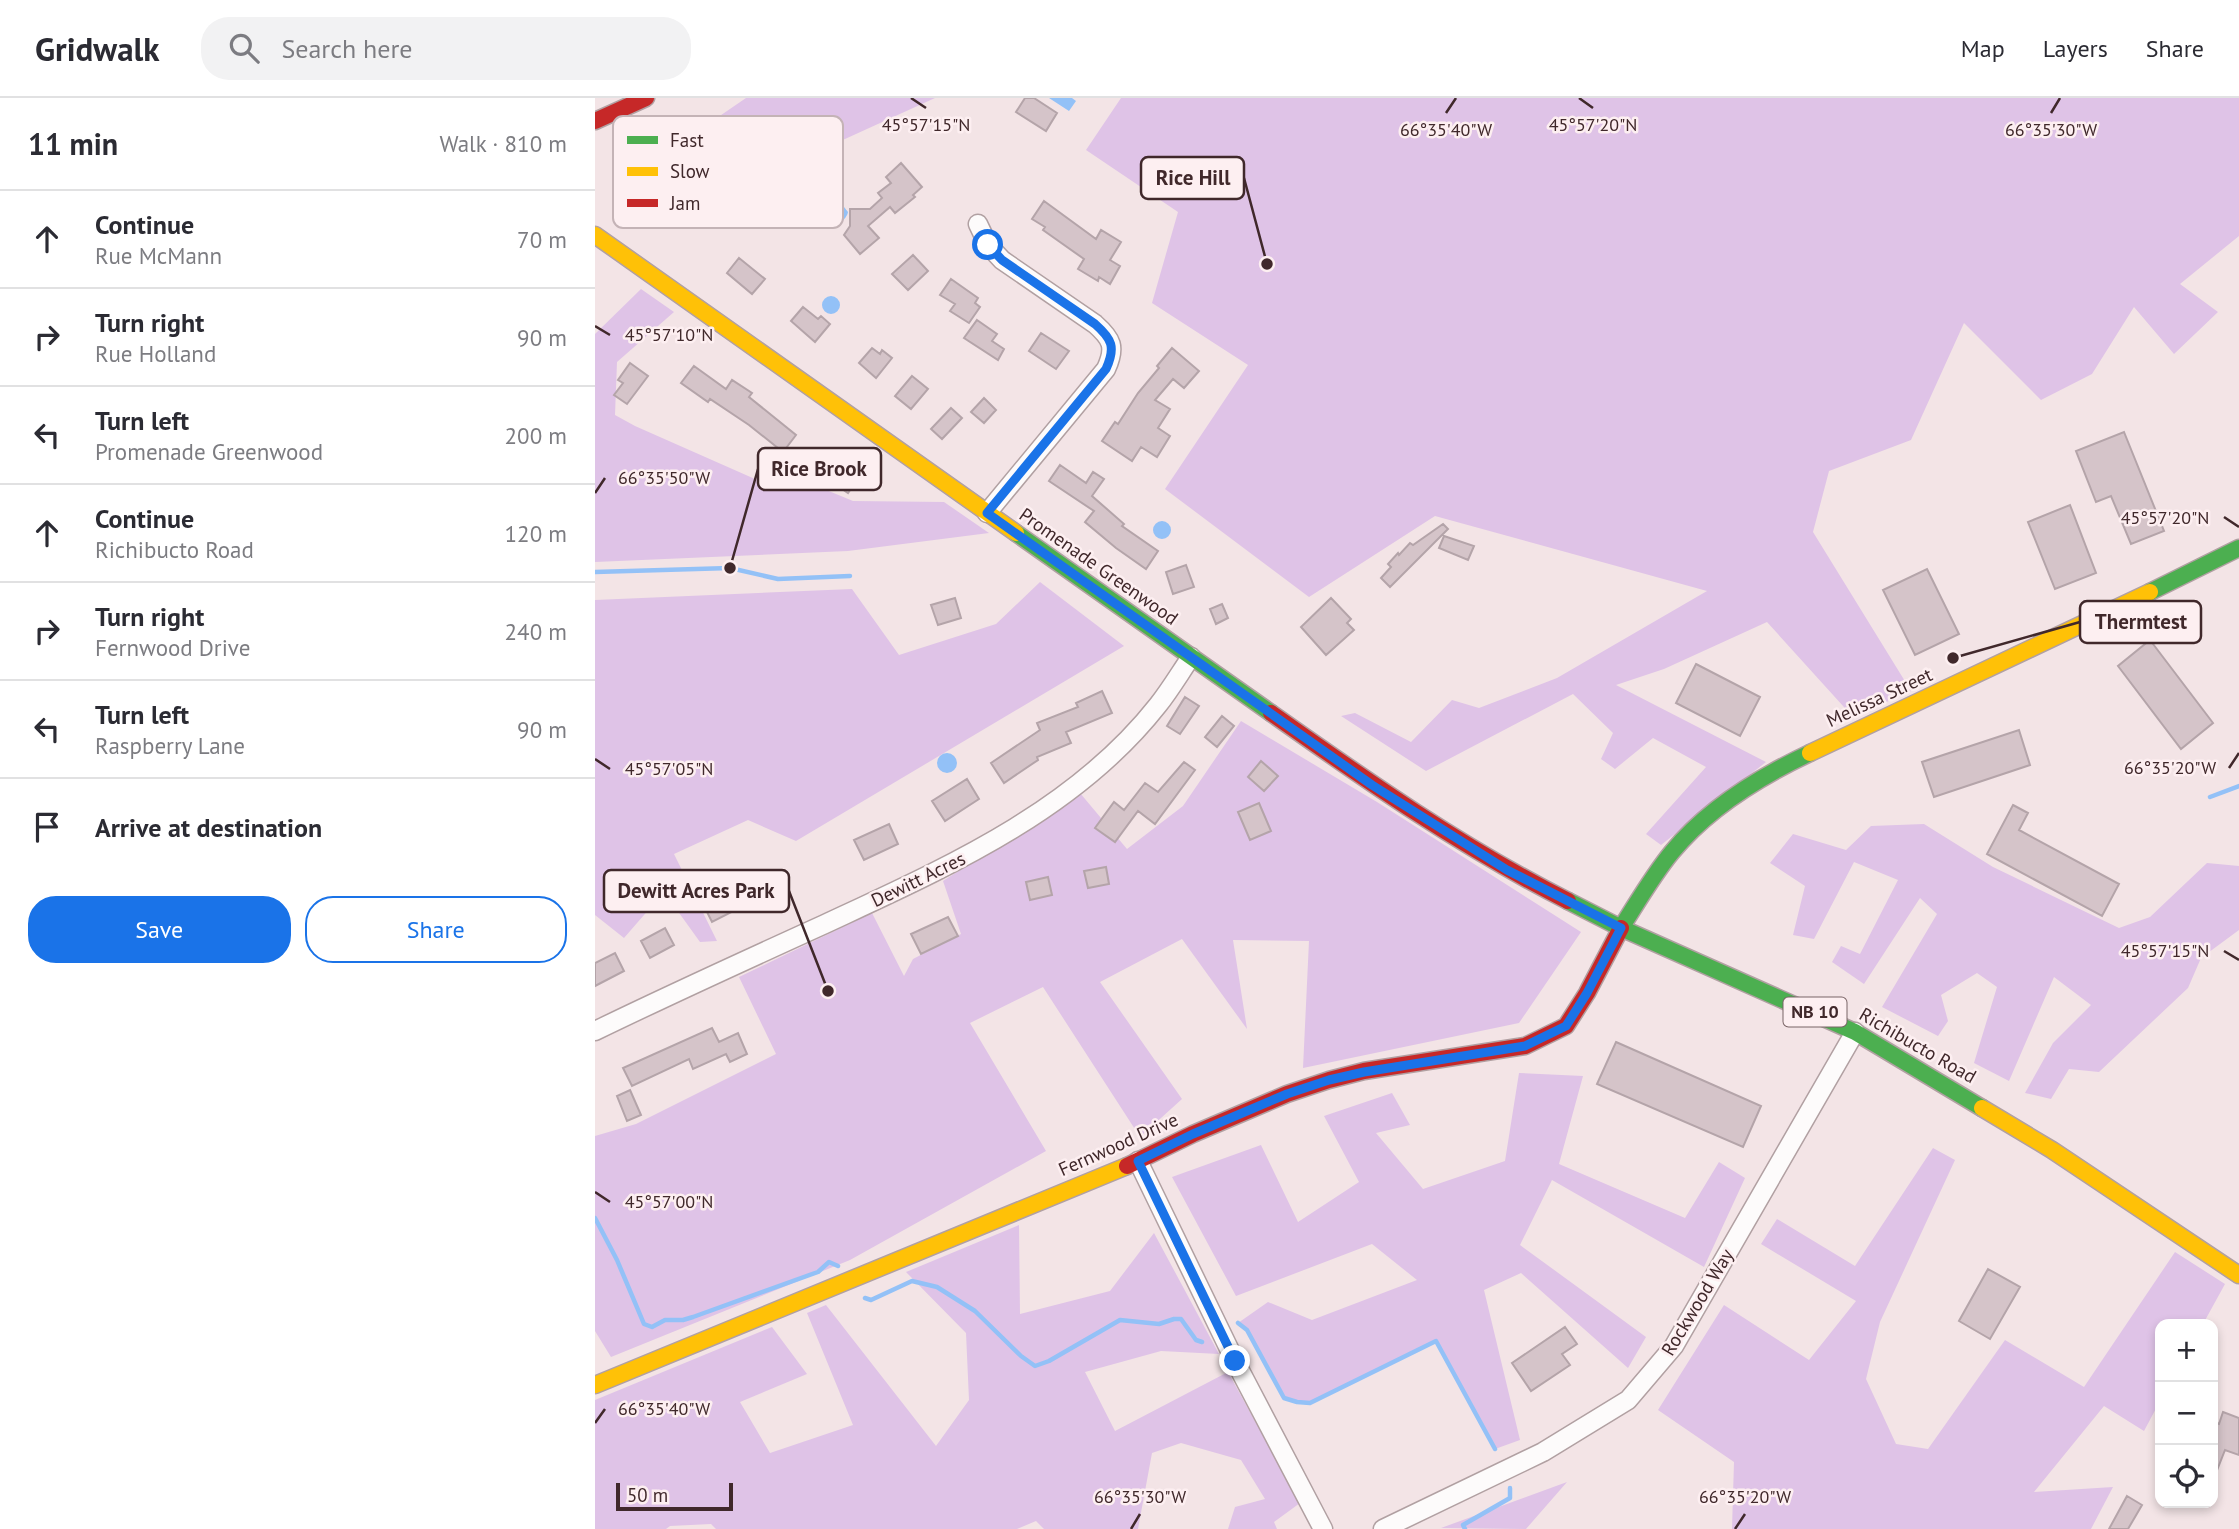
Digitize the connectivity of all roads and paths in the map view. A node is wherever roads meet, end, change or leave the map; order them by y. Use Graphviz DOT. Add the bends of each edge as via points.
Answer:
graph roads {
  1 [pos="646,98"];
  2 [pos="596,121"];
  3 [pos="978,224"];
  4 [pos="595,235"];
  5 [pos="987,513"];
  6 [pos="2239,548"];
  7 [pos="1191,657"];
  8 [pos="1372,785"];
  9 [pos="1621,928"];
  10 [pos="595,1031"];
  11 [pos="1855,1032"];
  12 [pos="1138,1161"];
  13 [pos="2239,1275"];
  14 [pos="595,1385"];
  15 [pos="1323,1529"];
  16 [pos="1383,1529"];
  1 -- 2 [label="main road"];
  3 -- 5 [label="street" via="1002,260 1095,324 1112,345 1106,369"];
  4 -- 5 [label="main road, Promenade Greenwood / NB 10"];
  5 -- 7 [label="main road, Promenade Greenwood / NB 10"];
  6 -- 9 [label="main road, Melissa Street" via="1801,757 1747,788 1708,814 1671,853"];
  7 -- 8 [label="main road, Promenade Greenwood / NB 10"];
  7 -- 10 [label="street, Dewitt Acres" via="1158,706 1115,751 1027,821 960,860"];
  8 -- 9 [label="main road, Richibucto Road / NB 10" via="1507,870"];
  9 -- 11 [label="main road, Richibucto Road / NB 10"];
  9 -- 12 [label="main road, Fernwood Drive" via="1566,1026 1525,1046 1329,1080 1287,1094"];
  11 -- 13 [label="main road, Richibucto Road / NB 10" via="2052,1150"];
  11 -- 16 [label="street, Rockwood Way" via="1674,1346 1628,1400 1543,1452"];
  12 -- 14 [label="main road, Fernwood Drive"];
  12 -- 15 [label="street"];
}
